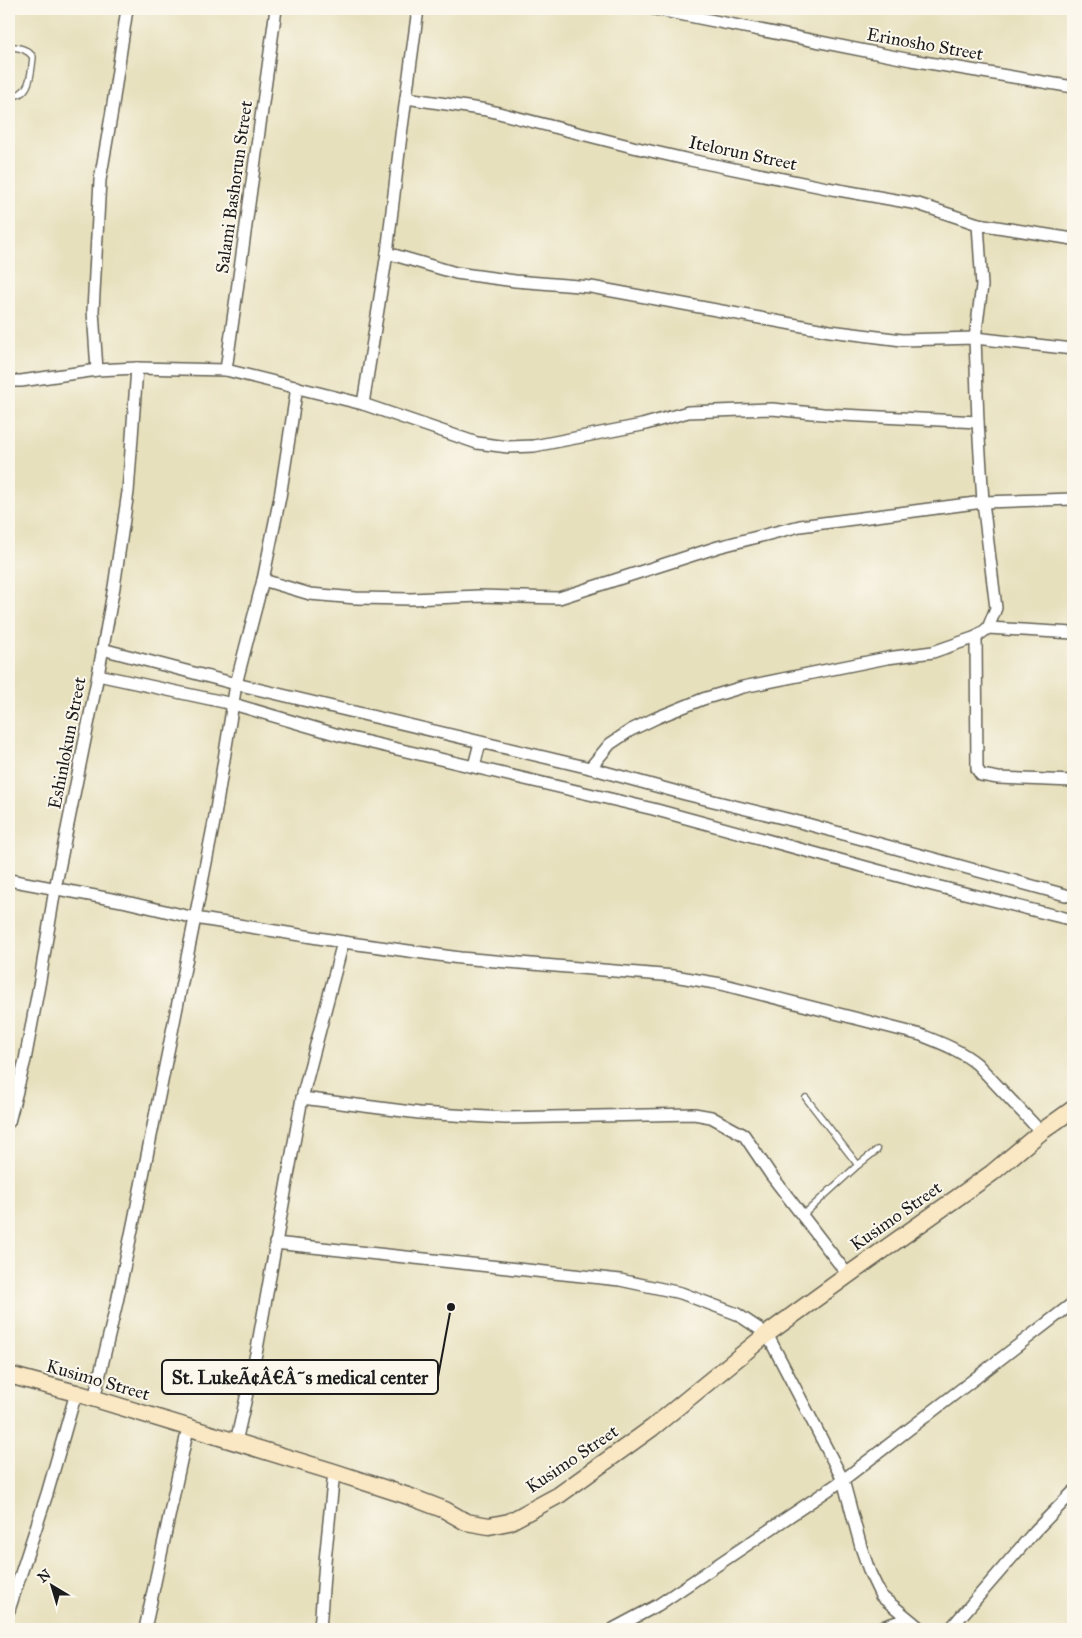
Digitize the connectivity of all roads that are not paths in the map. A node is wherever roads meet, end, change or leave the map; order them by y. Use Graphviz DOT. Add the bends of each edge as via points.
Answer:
graph roads {
  1 [pos="127,9"];
  2 [pos="276,9"];
  3 [pos="418,9"];
  4 [pos="654,9"];
  5 [pos="9,46"];
  6 [pos="1073,87"];
  7 [pos="9,96"];
  8 [pos="406,98"];
  9 [pos="978,224"];
  10 [pos="1073,240"];
  11 [pos="387,253"];
  12 [pos="975,338"];
  13 [pos="1073,349"];
  14 [pos="137,368"];
  15 [pos="97,370"];
  16 [pos="226,370"];
  17 [pos="9,381"];
  18 [pos="297,387"];
  19 [pos="363,404"];
  20 [pos="978,422"];
  21 [pos="1073,499"];
  22 [pos="983,502"];
  23 [pos="263,580"];
  24 [pos="988,628"];
  25 [pos="1073,633"];
  26 [pos="976,636"];
  27 [pos="102,649"];
  28 [pos="98,675"];
  29 [pos="236,684"];
  30 [pos="233,704"];
  31 [pos="480,742"];
  32 [pos="474,766"];
  33 [pos="590,768"];
  34 [pos="1073,781"];
  35 [pos="9,880"];
  36 [pos="55,889"];
  37 [pos="1073,897"];
  38 [pos="195,918"];
  39 [pos="1073,920"];
  40 [pos="343,942"];
  41 [pos="302,1098"];
  42 [pos="806,1098"];
  43 [pos="1073,1109"];
  44 [pos="9,1122"];
  45 [pos="1041,1132"];
  46 [pos="877,1150"];
  47 [pos="858,1166"];
  48 [pos="803,1215"];
  49 [pos="275,1243"];
  50 [pos="848,1275"];
  51 [pos="1073,1303"];
  52 [pos="767,1334"];
  53 [pos="9,1375"];
  54 [pos="76,1393"];
  55 [pos="94,1399"];
  56 [pos="188,1428"];
  57 [pos="236,1442"];
  58 [pos="334,1472"];
  59 [pos="843,1480"];
  60 [pos="1073,1492"];
  61 [pos="9,1610"];
  62 [pos="907,1619"];
  63 [pos="145,1629"];
  64 [pos="320,1629"];
  65 [pos="613,1629"];
  66 [pos="876,1629"];
  67 [pos="921,1629"];
  68 [pos="950,1629"];
  1 -- 15 [label="street" via="100,180 92,311"];
  2 -- 16 [label="street, Salami Bashorun Street"];
  3 -- 8 [label="street"];
  4 -- 6 [label="street, Erinosho Street" via="911,60"];
  5 -- 7 [label="lane" via="22,48 32,56 31,78 26,90"];
  8 -- 9 [label="street, Itelorun Street" via="487,110 690,160 918,204"];
  8 -- 11 [label="street"];
  9 -- 10 [label="street, Itelorun Street"];
  9 -- 12 [label="street" via="982,286"];
  11 -- 12 [label="street" via="456,273 591,288 830,331 902,340"];
  11 -- 19 [label="street"];
  12 -- 13 [label="street"];
  12 -- 20 [label="street"];
  14 -- 15 [label="street"];
  14 -- 16 [label="street"];
  14 -- 27 [label="street, Eshinlokun Street" via="122,540"];
  15 -- 17 [label="street"];
  16 -- 18 [label="street"];
  18 -- 19 [label="street"];
  18 -- 23 [label="street"];
  19 -- 20 [label="street" via="477,443 508,447 534,446 642,425 688,412 772,409"];
  20 -- 22 [label="street"];
  21 -- 22 [label="street"];
  22 -- 23 [label="street" via="800,526 718,547 558,598 356,598 310,594"];
  22 -- 24 [label="street" via="996,608"];
  23 -- 29 [label="street"];
  24 -- 25 [label="street"];
  24 -- 26 [label="street"];
  26 -- 33 [label="street" via="932,652 743,687 703,699 631,730 610,744"];
  26 -- 34 [label="street" via="977,769 981,775"];
  27 -- 28 [label="street, Eshinlokun Street"];
  27 -- 29 [label="street"];
  28 -- 30 [label="street"];
  28 -- 36 [label="street, Eshinlokun Street"];
  29 -- 30 [label="street"];
  29 -- 31 [label="street"];
  30 -- 32 [label="street" via="342,736"];
  30 -- 38 [label="street"];
  31 -- 32 [label="street"];
  31 -- 33 [label="street"];
  32 -- 39 [label="street" via="653,809"];
  33 -- 37 [label="street"];
  35 -- 36 [label="street"];
  36 -- 38 [label="street"];
  36 -- 44 [label="street, Eshinlokun Street" via="40,980"];
  38 -- 40 [label="street"];
  38 -- 55 [label="street" via="123,1275"];
  40 -- 41 [label="street"];
  40 -- 45 [label="street" via="460,958 674,976 721,984 921,1035 966,1055"];
  41 -- 48 [label="street" via="419,1113 496,1117 694,1114 712,1118 744,1134"];
  41 -- 49 [label="street"];
  42 -- 47 [label="lane"];
  43 -- 45 [label="street, Kusimo Street"];
  45 -- 50 [label="street, Kusimo Street" via="992,1173"];
  46 -- 47 [label="lane"];
  47 -- 48 [label="lane"];
  48 -- 50 [label="street"];
  49 -- 52 [label="street" via="620,1280 698,1299 737,1314"];
  49 -- 57 [label="street" via="257,1349"];
  50 -- 52 [label="street, Kusimo Street"];
  51 -- 59 [label="street"];
  52 -- 58 [label="street, Kusimo Street" via="652,1428 559,1495 509,1522 489,1526 466,1522 411,1497"];
  52 -- 59 [label="street"];
  53 -- 54 [label="street, Kusimo Street"];
  54 -- 55 [label="street, Kusimo Street"];
  54 -- 61 [label="street"];
  55 -- 56 [label="street, Kusimo Street"];
  56 -- 57 [label="street, Kusimo Street"];
  56 -- 63 [label="street"];
  57 -- 58 [label="street, Kusimo Street"];
  58 -- 64 [label="street"];
  59 -- 62 [label="street" via="861,1547 881,1596"];
  59 -- 65 [label="street" via="658,1605"];
  60 -- 68 [label="street"];
  62 -- 66 [label="street"];
  62 -- 67 [label="street"];
}
